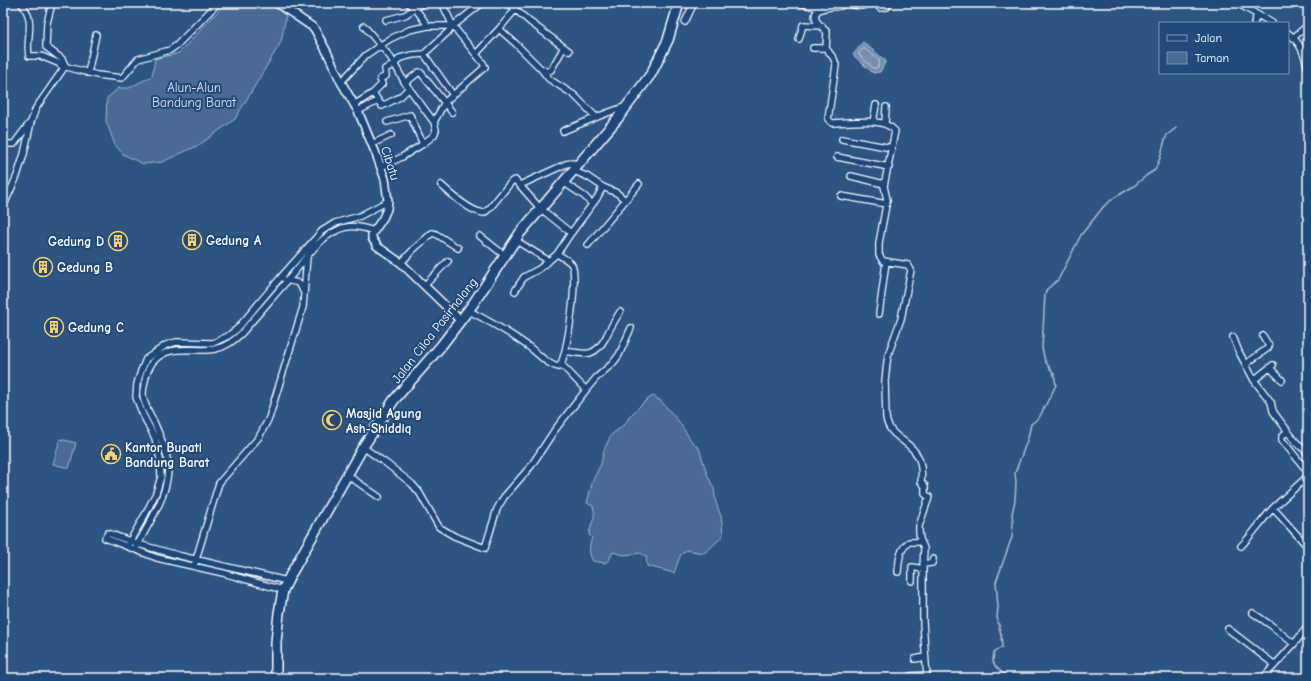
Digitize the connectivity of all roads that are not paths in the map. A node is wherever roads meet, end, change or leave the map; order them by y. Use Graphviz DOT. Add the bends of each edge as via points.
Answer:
graph roads {
  1 [pos="21,3"];
  2 [pos="52,3"];
  3 [pos="218,3"];
  4 [pos="277,3"];
  5 [pos="408,3"];
  6 [pos="422,3"];
  7 [pos="442,3"];
  8 [pos="482,3"];
  9 [pos="508,3"];
  10 [pos="679,3"];
  11 [pos="694,3"];
  12 [pos="800,3"];
  13 [pos="873,3"];
  14 [pos="876,3"];
  15 [pos="846,4"];
  16 [pos="1242,4"];
  17 [pos="887,7"];
  18 [pos="414,9"];
  19 [pos="822,9"];
  20 [pos="515,10"];
  21 [pos="1257,15"];
  22 [pos="386,20"];
  23 [pos="685,22"];
  24 [pos="1254,22"];
  25 [pos="1270,22"];
  26 [pos="1308,25"];
  27 [pos="364,26"];
  28 [pos="428,26"];
  29 [pos="453,26"];
  30 [pos="822,26"];
  31 [pos="499,30"];
  32 [pos="1289,34"];
  33 [pos="96,35"];
  34 [pos="1294,37"];
  35 [pos="799,39"];
  36 [pos="380,45"];
  37 [pos="564,46"];
  38 [pos="813,48"];
  39 [pos="826,48"];
  40 [pos="569,51"];
  41 [pos="424,54"];
  42 [pos="476,54"];
  43 [pos="394,65"];
  44 [pos="65,68"];
  45 [pos="540,68"];
  46 [pos="1308,68"];
  47 [pos="88,73"];
  48 [pos="341,82"];
  49 [pos="407,85"];
  50 [pos="372,93"];
  51 [pos="453,95"];
  52 [pos="378,101"];
  53 [pos="444,102"];
  54 [pos="876,105"];
  55 [pos="627,106"];
  56 [pos="886,107"];
  57 [pos="356,108"];
  58 [pos="452,112"];
  59 [pos="596,117"];
  60 [pos="31,122"];
  61 [pos="387,122"];
  62 [pos="434,122"];
  63 [pos="873,122"];
  64 [pos="885,124"];
  65 [pos="563,131"];
  66 [pos="391,135"];
  67 [pos="842,140"];
  68 [pos="3,144"];
  69 [pos="372,144"];
  70 [pos="423,144"];
  71 [pos="892,148"];
  72 [pos="837,157"];
  73 [pos="381,167"];
  74 [pos="575,167"];
  75 [pos="888,167"];
  76 [pos="851,176"];
  77 [pos="563,182"];
  78 [pos="639,184"];
  79 [pos="884,184"];
  80 [pos="441,185"];
  81 [pos="520,185"];
  82 [pos="603,187"];
  83 [pos="841,196"];
  84 [pos="625,200"];
  85 [pos="388,201"];
  86 [pos="592,204"];
  87 [pos="887,204"];
  88 [pos="3,207"];
  89 [pos="540,208"];
  90 [pos="360,216"];
  91 [pos="335,224"];
  92 [pos="361,227"];
  93 [pos="338,230"];
  94 [pos="374,231"];
  95 [pos="571,233"];
  96 [pos="480,236"];
  97 [pos="515,240"];
  98 [pos="588,245"];
  99 [pos="458,248"];
  100 [pos="557,254"];
  101 [pos="504,255"];
  102 [pos="307,257"];
  103 [pos="448,261"];
  104 [pos="549,261"];
  105 [pos="886,262"];
  106 [pos="401,263"];
  107 [pos="281,277"];
  108 [pos="287,281"];
  109 [pos="424,286"];
  110 [pos="515,291"];
  111 [pos="304,295"];
  112 [pos="468,310"];
  113 [pos="620,312"];
  114 [pos="878,314"];
  115 [pos="460,320"];
  116 [pos="631,328"];
  117 [pos="1264,336"];
  118 [pos="1233,337"];
  119 [pos="566,351"];
  120 [pos="561,364"];
  121 [pos="1246,364"];
  122 [pos="1254,380"];
  123 [pos="1282,380"];
  124 [pos="586,390"];
  125 [pos="1288,431"];
  126 [pos="363,447"];
  127 [pos="1308,453"];
  128 [pos="1308,472"];
  129 [pos="347,475"];
  130 [pos="1308,476"];
  131 [pos="379,497"];
  132 [pos="1273,508"];
  133 [pos="130,541"];
  134 [pos="921,542"];
  135 [pos="127,546"];
  136 [pos="137,546"];
  137 [pos="1241,546"];
  138 [pos="1308,547"];
  139 [pos="196,559"];
  140 [pos="933,559"];
  141 [pos="194,566"];
  142 [pos="923,567"];
  143 [pos="898,572"];
  144 [pos="912,581"];
  145 [pos="285,585"];
  146 [pos="1253,613"];
  147 [pos="1308,626"];
  148 [pos="1228,629"];
  149 [pos="1294,644"];
  150 [pos="925,657"];
  151 [pos="915,659"];
  152 [pos="1275,666"];
  153 [pos="926,677"];
  154 [pos="276,678"];
  155 [pos="908,678"];
  156 [pos="1263,678"];
  1 -- 44 [label="street" via="28,13 30,25 29,56 41,56"];
  2 -- 44 [label="street" via="47,23 46,46 62,60"];
  3 -- 47 [label="street" via="177,45 170,50 138,58 122,78"];
  4 -- 48 [label="street, Cibatu" via="314,28"];
  5 -- 18 [label="street"];
  6 -- 18 [label="street"];
  7 -- 29 [label="street"];
  8 -- 29 [label="street"];
  9 -- 20 [label="street"];
  10 -- 55 [label="main road, Jalan Ciloa Pasirhalang" via="662,53 651,74"];
  11 -- 23 [label="street"];
  12 -- 19 [label="street"];
  13 -- 15 [label="street" via="862,6"];
  14 -- 17 [label="street" via="880,8"];
  15 -- 19 [label="street"];
  16 -- 21 [label="street"];
  18 -- 22 [label="street" via="405,15"];
  18 -- 28 [label="street"];
  19 -- 30 [label="street" via="816,18"];
  20 -- 31 [label="street"];
  20 -- 37 [label="street"];
  21 -- 24 [label="street"];
  21 -- 25 [label="street"];
  26 -- 34 [label="street"];
  27 -- 36 [label="street"];
  28 -- 29 [label="street"];
  28 -- 36 [label="street" via="409,30"];
  29 -- 41 [label="street"];
  29 -- 42 [label="street"];
  30 -- 35 [label="street" via="803,25"];
  30 -- 39 [label="street" via="826,32"];
  31 -- 42 [label="street"];
  31 -- 45 [label="street"];
  32 -- 34 [label="street"];
  33 -- 47 [label="street"];
  34 -- 46 [label="street" via="1300,45"];
  36 -- 43 [label="street"];
  36 -- 48 [label="street" via="366,55"];
  37 -- 40 [label="street"];
  37 -- 45 [label="street" via="551,70 547,72"];
  38 -- 39 [label="street"];
  39 -- 63 [label="street" via="834,59 836,68 829,120 832,124"];
  41 -- 43 [label="street" via="400,58"];
  41 -- 51 [label="street"];
  42 -- 51 [label="street" via="485,67"];
  43 -- 49 [label="street"];
  43 -- 50 [label="street" via="384,70 386,76 380,79 382,84"];
  44 -- 47 [label="street"];
  44 -- 60 [label="street" via="36,108"];
  45 -- 59 [label="street" via="549,79 574,96"];
  48 -- 57 [label="street, Cibatu"];
  49 -- 52 [label="street" via="400,97 383,105"];
  49 -- 53 [label="street" via="419,72"];
  49 -- 62 [label="street"];
  50 -- 52 [label="street"];
  50 -- 57 [label="street"];
  51 -- 53 [label="street"];
  52 -- 57 [label="street"];
  53 -- 58 [label="street"];
  53 -- 62 [label="street"];
  54 -- 63 [label="street"];
  55 -- 59 [label="street"];
  55 -- 74 [label="main road, Jalan Ciloa Pasirhalang"];
  56 -- 64 [label="street"];
  57 -- 69 [label="street, Cibatu"];
  59 -- 65 [label="street"];
  60 -- 68 [label="street" via="14,144"];
  60 -- 88 [label="street" via="17,176"];
  61 -- 70 [label="street" via="410,115"];
  62 -- 70 [label="street" via="434,135"];
  63 -- 64 [label="street"];
  64 -- 71 [label="street" via="895,131"];
  66 -- 69 [label="street"];
  67 -- 71 [label="street"];
  69 -- 73 [label="street, Cibatu"];
  70 -- 73 [label="street"];
  71 -- 75 [label="street"];
  72 -- 75 [label="street"];
  73 -- 85 [label="street, Cibatu"];
  74 -- 77 [label="main road, Jalan Ciloa Pasirhalang"];
  74 -- 81 [label="street" via="571,163 566,164"];
  74 -- 82 [label="street"];
  75 -- 79 [label="street"];
  76 -- 79 [label="street"];
  77 -- 86 [label="street"];
  77 -- 89 [label="main road, Jalan Ciloa Pasirhalang"];
  78 -- 84 [label="street"];
  79 -- 87 [label="street"];
  80 -- 81 [label="street" via="460,201 484,213 512,181 515,180"];
  81 -- 89 [label="street"];
  82 -- 84 [label="street"];
  82 -- 86 [label="street"];
  83 -- 87 [label="street"];
  84 -- 98 [label="street"];
  85 -- 90 [label="street"];
  85 -- 94 [label="street, Cibatu" via="383,218"];
  86 -- 95 [label="street"];
  87 -- 105 [label="street" via="879,243 879,255"];
  89 -- 95 [label="street"];
  89 -- 97 [label="main road, Jalan Ciloa Pasirhalang"];
  90 -- 91 [label="street"];
  90 -- 92 [label="street"];
  91 -- 93 [label="street"];
  91 -- 107 [label="street" via="318,235"];
  92 -- 93 [label="street"];
  92 -- 94 [label="street"];
  93 -- 102 [label="street" via="327,236"];
  94 -- 106 [label="street" via="372,238 377,246"];
  95 -- 100 [label="street"];
  96 -- 101 [label="street"];
  97 -- 101 [label="main road, Jalan Ciloa Pasirhalang"];
  97 -- 104 [label="street"];
  99 -- 106 [label="street" via="432,233"];
  100 -- 104 [label="street"];
  100 -- 119 [label="street" via="573,267 572,313"];
  101 -- 112 [label="main road, Jalan Ciloa Pasirhalang"];
  102 -- 108 [label="street"];
  102 -- 111 [label="street"];
  103 -- 109 [label="street"];
  104 -- 110 [label="street" via="524,277"];
  105 -- 114 [label="street"];
  105 -- 134 [label="street" via="908,265 911,270 901,319 887,362 886,417 887,423 897,437 916,453 921,466 921,482 929,498 919,526"];
  106 -- 109 [label="street"];
  107 -- 108 [label="street"];
  107 -- 133 [label="street" via="237,329 228,336 212,342 176,342 166,345 146,359 137,384 136,397 155,438 161,477 156,493"];
  108 -- 111 [label="street" via="301,285"];
  108 -- 136 [label="street" via="232,342 214,349 169,351 152,363 147,373 143,396 160,436 168,468 161,498"];
  109 -- 115 [label="street"];
  111 -- 139 [label="street" via="303,307 269,418 259,437 219,483"];
  112 -- 115 [label="main road, Jalan Ciloa Pasirhalang"];
  112 -- 120 [label="street" via="512,334 556,366 559,367"];
  113 -- 119 [label="street" via="595,351 580,354"];
  115 -- 126 [label="main road, Jalan Ciloa Pasirhalang" via="394,400"];
  116 -- 124 [label="street" via="619,355"];
  117 -- 121 [label="street" via="1268,348"];
  118 -- 121 [label="street"];
  119 -- 120 [label="street"];
  120 -- 124 [label="street"];
  121 -- 122 [label="street"];
  122 -- 123 [label="street" via="1272,366"];
  122 -- 125 [label="street" via="1270,399 1273,411"];
  124 -- 126 [label="street" via="531,466 504,498 497,509 485,548 439,527 412,484"];
  125 -- 127 [label="street"];
  125 -- 128 [label="street" via="1281,438"];
  126 -- 129 [label="main road, Jalan Ciloa Pasirhalang"];
  129 -- 131 [label="street"];
  129 -- 145 [label="main road, Jalan Ciloa Pasirhalang"];
  130 -- 132 [label="street"];
  132 -- 137 [label="street"];
  132 -- 138 [label="street"];
  133 -- 135 [label="street"];
  133 -- 135 [label="street" via="108,533 105,538"];
  133 -- 136 [label="street"];
  134 -- 142 [label="street" via="924,548"];
  134 -- 143 [label="street" via="909,542 902,547"];
  135 -- 136 [label="street"];
  136 -- 139 [label="street"];
  136 -- 141 [label="street" via="157,558"];
  139 -- 141 [label="street"];
  139 -- 145 [label="street"];
  140 -- 142 [label="street" via="932,563"];
  141 -- 145 [label="street"];
  142 -- 144 [label="street" via="912,567"];
  142 -- 150 [label="street"];
  145 -- 154 [label="main road, Jalan Ciloa Pasirhalang" via="277,628"];
  146 -- 149 [label="street"];
  147 -- 149 [label="street"];
  148 -- 152 [label="street"];
  149 -- 152 [label="street"];
  150 -- 151 [label="street"];
  150 -- 153 [label="street"];
  152 -- 156 [label="street"];
  153 -- 155 [label="street"];
}
